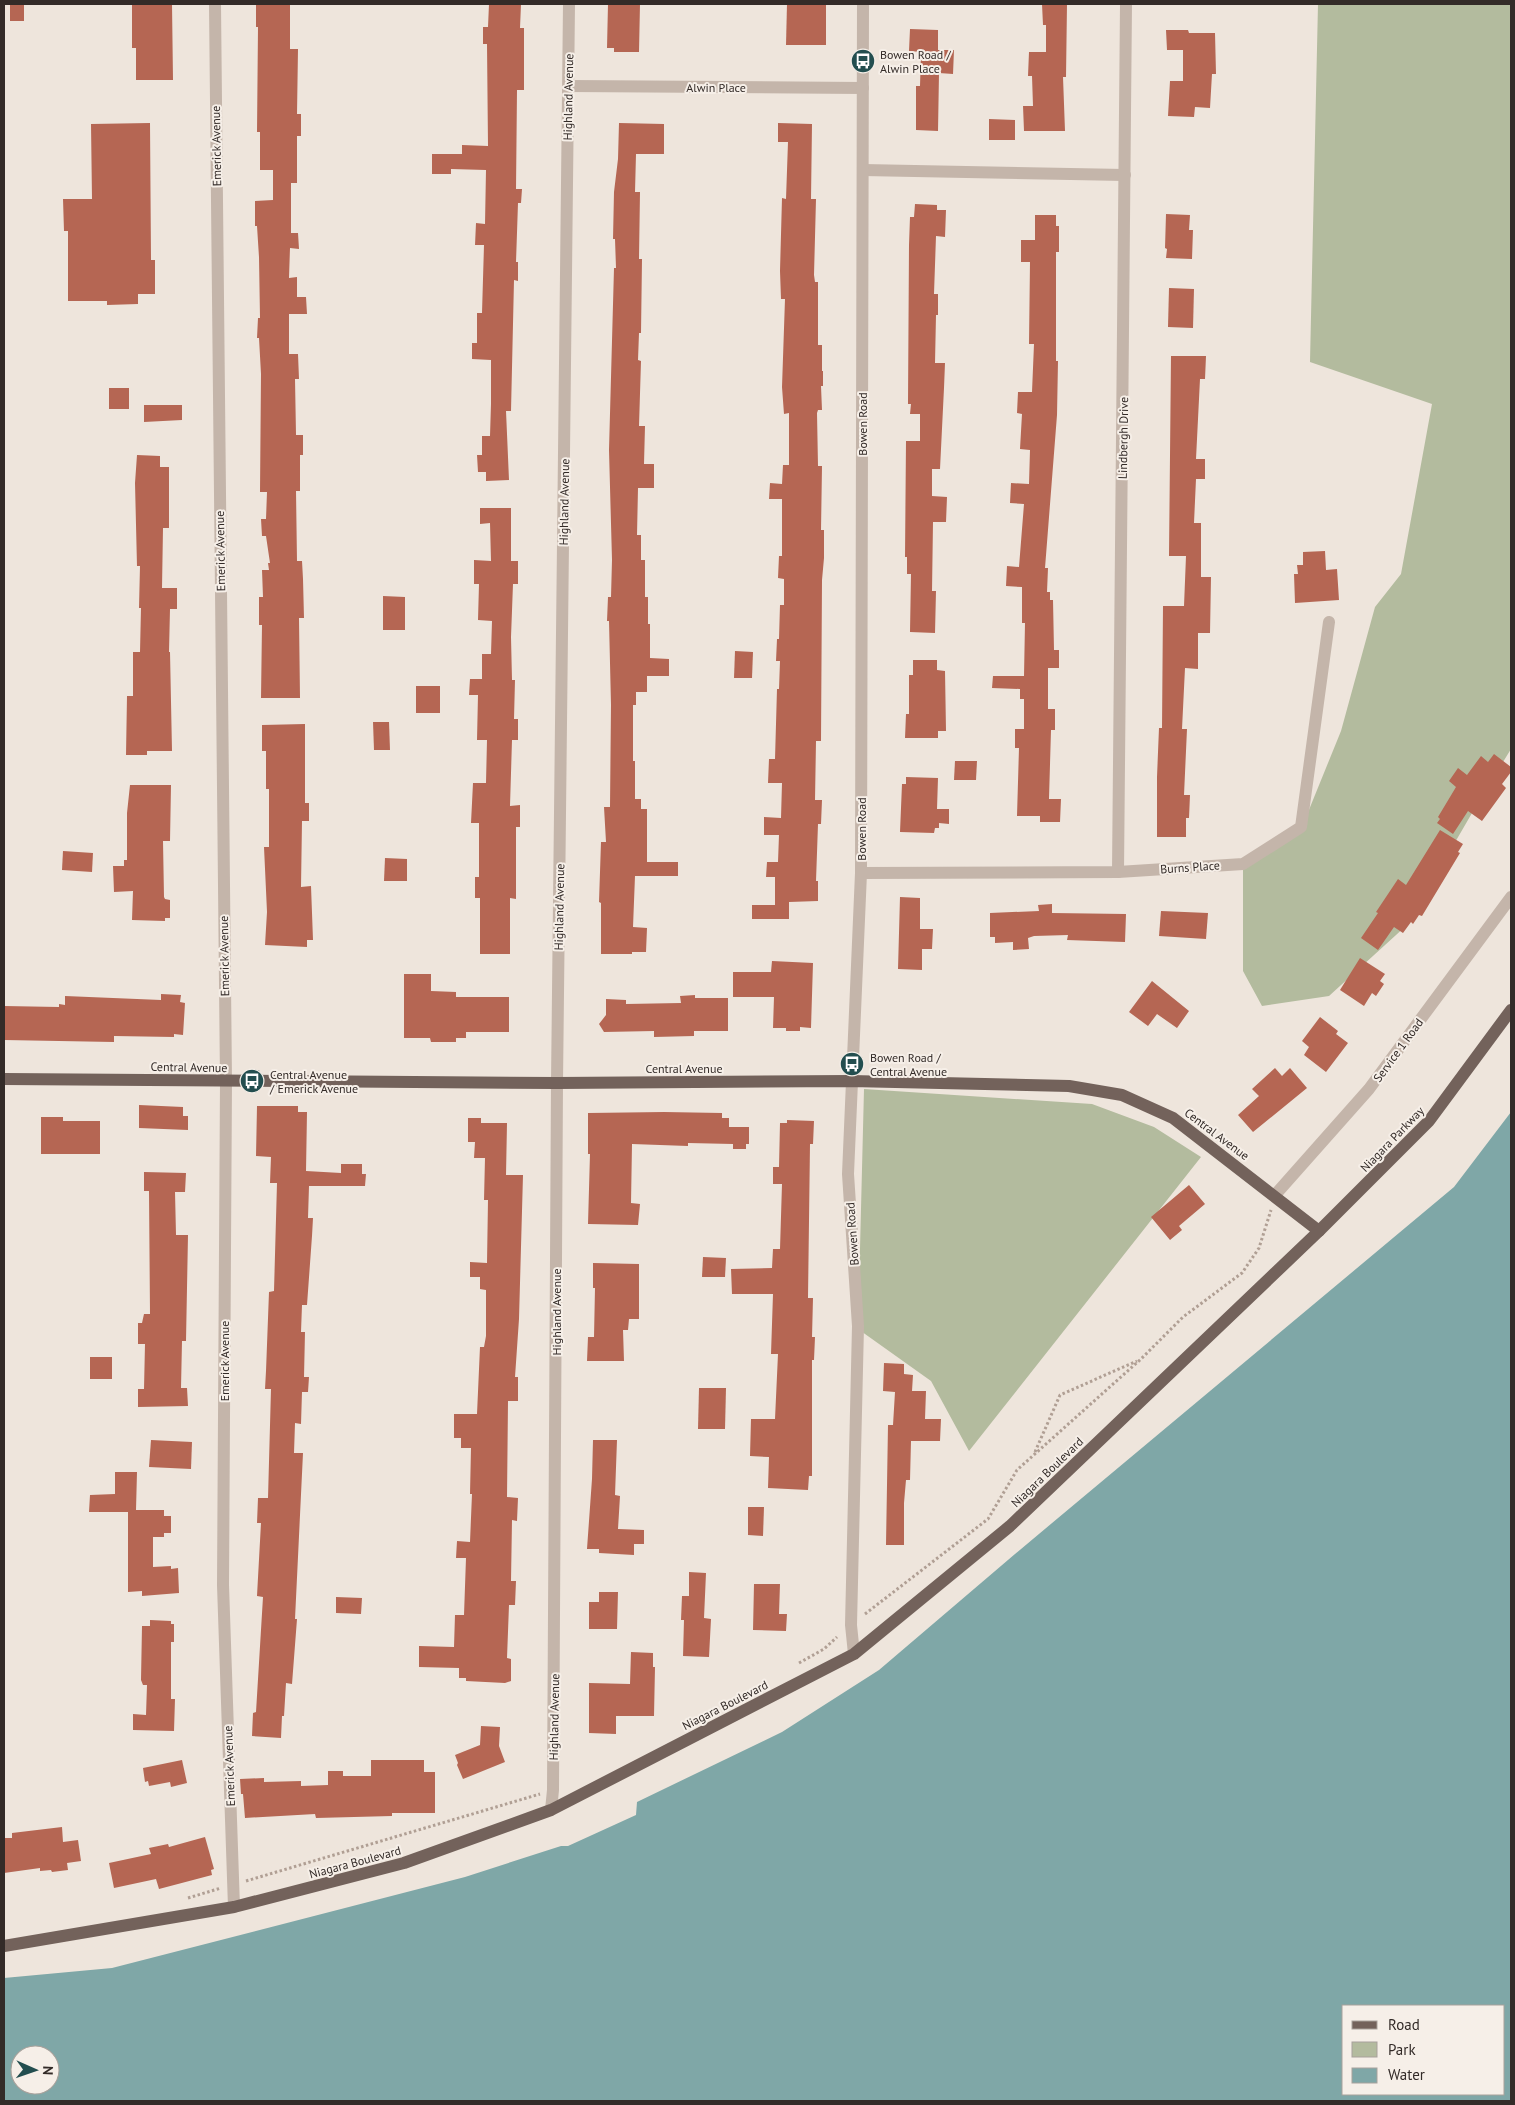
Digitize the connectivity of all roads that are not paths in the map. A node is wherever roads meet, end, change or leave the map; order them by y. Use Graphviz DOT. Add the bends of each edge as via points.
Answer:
graph roads {
  1 [pos="215,4"];
  2 [pos="569,4"];
  3 [pos="863,4"];
  4 [pos="1126,4"];
  5 [pos="569,86"];
  6 [pos="863,88"];
  7 [pos="863,170"];
  8 [pos="1125,175"];
  9 [pos="1329,622"];
  10 [pos="1118,872"];
  11 [pos="861,873"];
  12 [pos="1511,897"];
  13 [pos="1511,1010"];
  14 [pos="4,1079"];
  15 [pos="226,1081"];
  16 [pos="851,1081"];
  17 [pos="557,1083"];
  18 [pos="1275,1195"];
  19 [pos="1319,1231"];
  20 [pos="854,1654"];
  21 [pos="551,1810"];
  22 [pos="234,1907"];
  23 [pos="4,1946"];
  1 -- 15 [label="street, Emerick Avenue"];
  2 -- 5 [label="street, Highland Avenue"];
  3 -- 6 [label="street, Bowen Road"];
  4 -- 8 [label="street, Lindbergh Drive"];
  5 -- 6 [label="street, Alwin Place"];
  5 -- 17 [label="street, Highland Avenue"];
  6 -- 7 [label="street, Bowen Road"];
  7 -- 8 [label="street"];
  7 -- 11 [label="street, Bowen Road"];
  8 -- 10 [label="street, Lindbergh Drive"];
  9 -- 10 [label="street, Burns Place" via="1301,827 1243,864"];
  10 -- 11 [label="street, Burns Place"];
  11 -- 16 [label="street, Bowen Road"];
  12 -- 18 [label="street, Service 1 Road" via="1369,1089"];
  13 -- 19 [label="main road, Niagara Parkway" via="1430,1121"];
  14 -- 15 [label="main road, Central Avenue"];
  15 -- 17 [label="main road, Central Avenue"];
  15 -- 22 [label="street, Emerick Avenue" via="223,1585"];
  16 -- 17 [label="main road, Central Avenue"];
  16 -- 18 [label="main road, Central Avenue" via="1069,1086 1122,1095 1173,1118"];
  16 -- 20 [label="street, Bowen Road" via="848,1174 858,1326 851,1625"];
  17 -- 21 [label="street, Highland Avenue" via="555,1645"];
  18 -- 19 [label="main road, Central Avenue"];
  19 -- 20 [label="main road, Niagara Boulevard" via="1010,1526"];
  20 -- 21 [label="main road, Niagara Boulevard"];
  21 -- 22 [label="main road, Niagara Boulevard" via="404,1863"];
  22 -- 23 [label="main road, Niagara Boulevard"];
}
